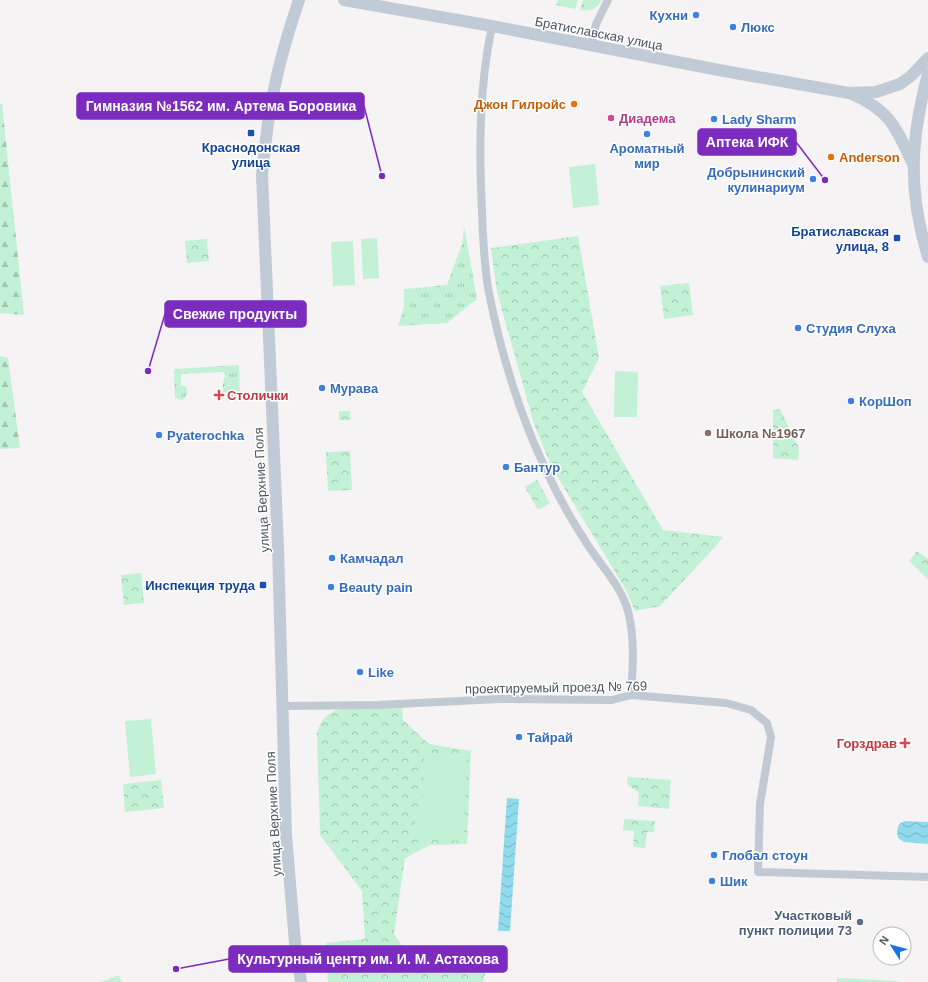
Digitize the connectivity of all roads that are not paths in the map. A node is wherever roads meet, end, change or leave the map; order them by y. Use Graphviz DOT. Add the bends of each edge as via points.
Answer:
graph roads {
  1 [pos="299,0"];
  2 [pos="344,0"];
  3 [pos="608,0"];
  4 [pos="492,26"];
  5 [pos="591,46"];
  6 [pos="928,58"];
  7 [pos="928,74"];
  8 [pos="849,93"];
  9 [pos="913,165"];
  10 [pos="928,257"];
  11 [pos="631,695"];
  12 [pos="283,706"];
  13 [pos="928,878"];
  14 [pos="302,982"];
  1 -- 12 [label="main road, улица Верхние Поля" via="269,116 262,176"];
  2 -- 4 [label="main road, Братиславская улица"];
  3 -- 5 [label="street" via="596,24"];
  4 -- 5 [label="main road, Братиславская улица"];
  4 -- 11 [label="street" via="483,87 480,167 489,292 522,412 545,470 584,540 620,591 628,611 632,635"];
  5 -- 8 [label="main road, Братиславская улица"];
  6 -- 8 [label="main road, Братиславская улица" via="900,84 876,92"];
  7 -- 9 [label="main road, Братиславская улица" via="916,126"];
  8 -- 9 [label="main road, Братиславская улица" via="872,105 889,119"];
  9 -- 10 [label="main road, Братиславская улица" via="916,209"];
  11 -- 12 [label="street, проектируемый проезд № 769" via="612,700 499,699 378,705"];
  11 -- 13 [label="street, проектируемый проезд № 769" via="726,703 751,710 767,723 771,736 760,804 758,872"];
  12 -- 14 [label="main road, улица Верхние Поля" via="286,835 295,943"];
}
